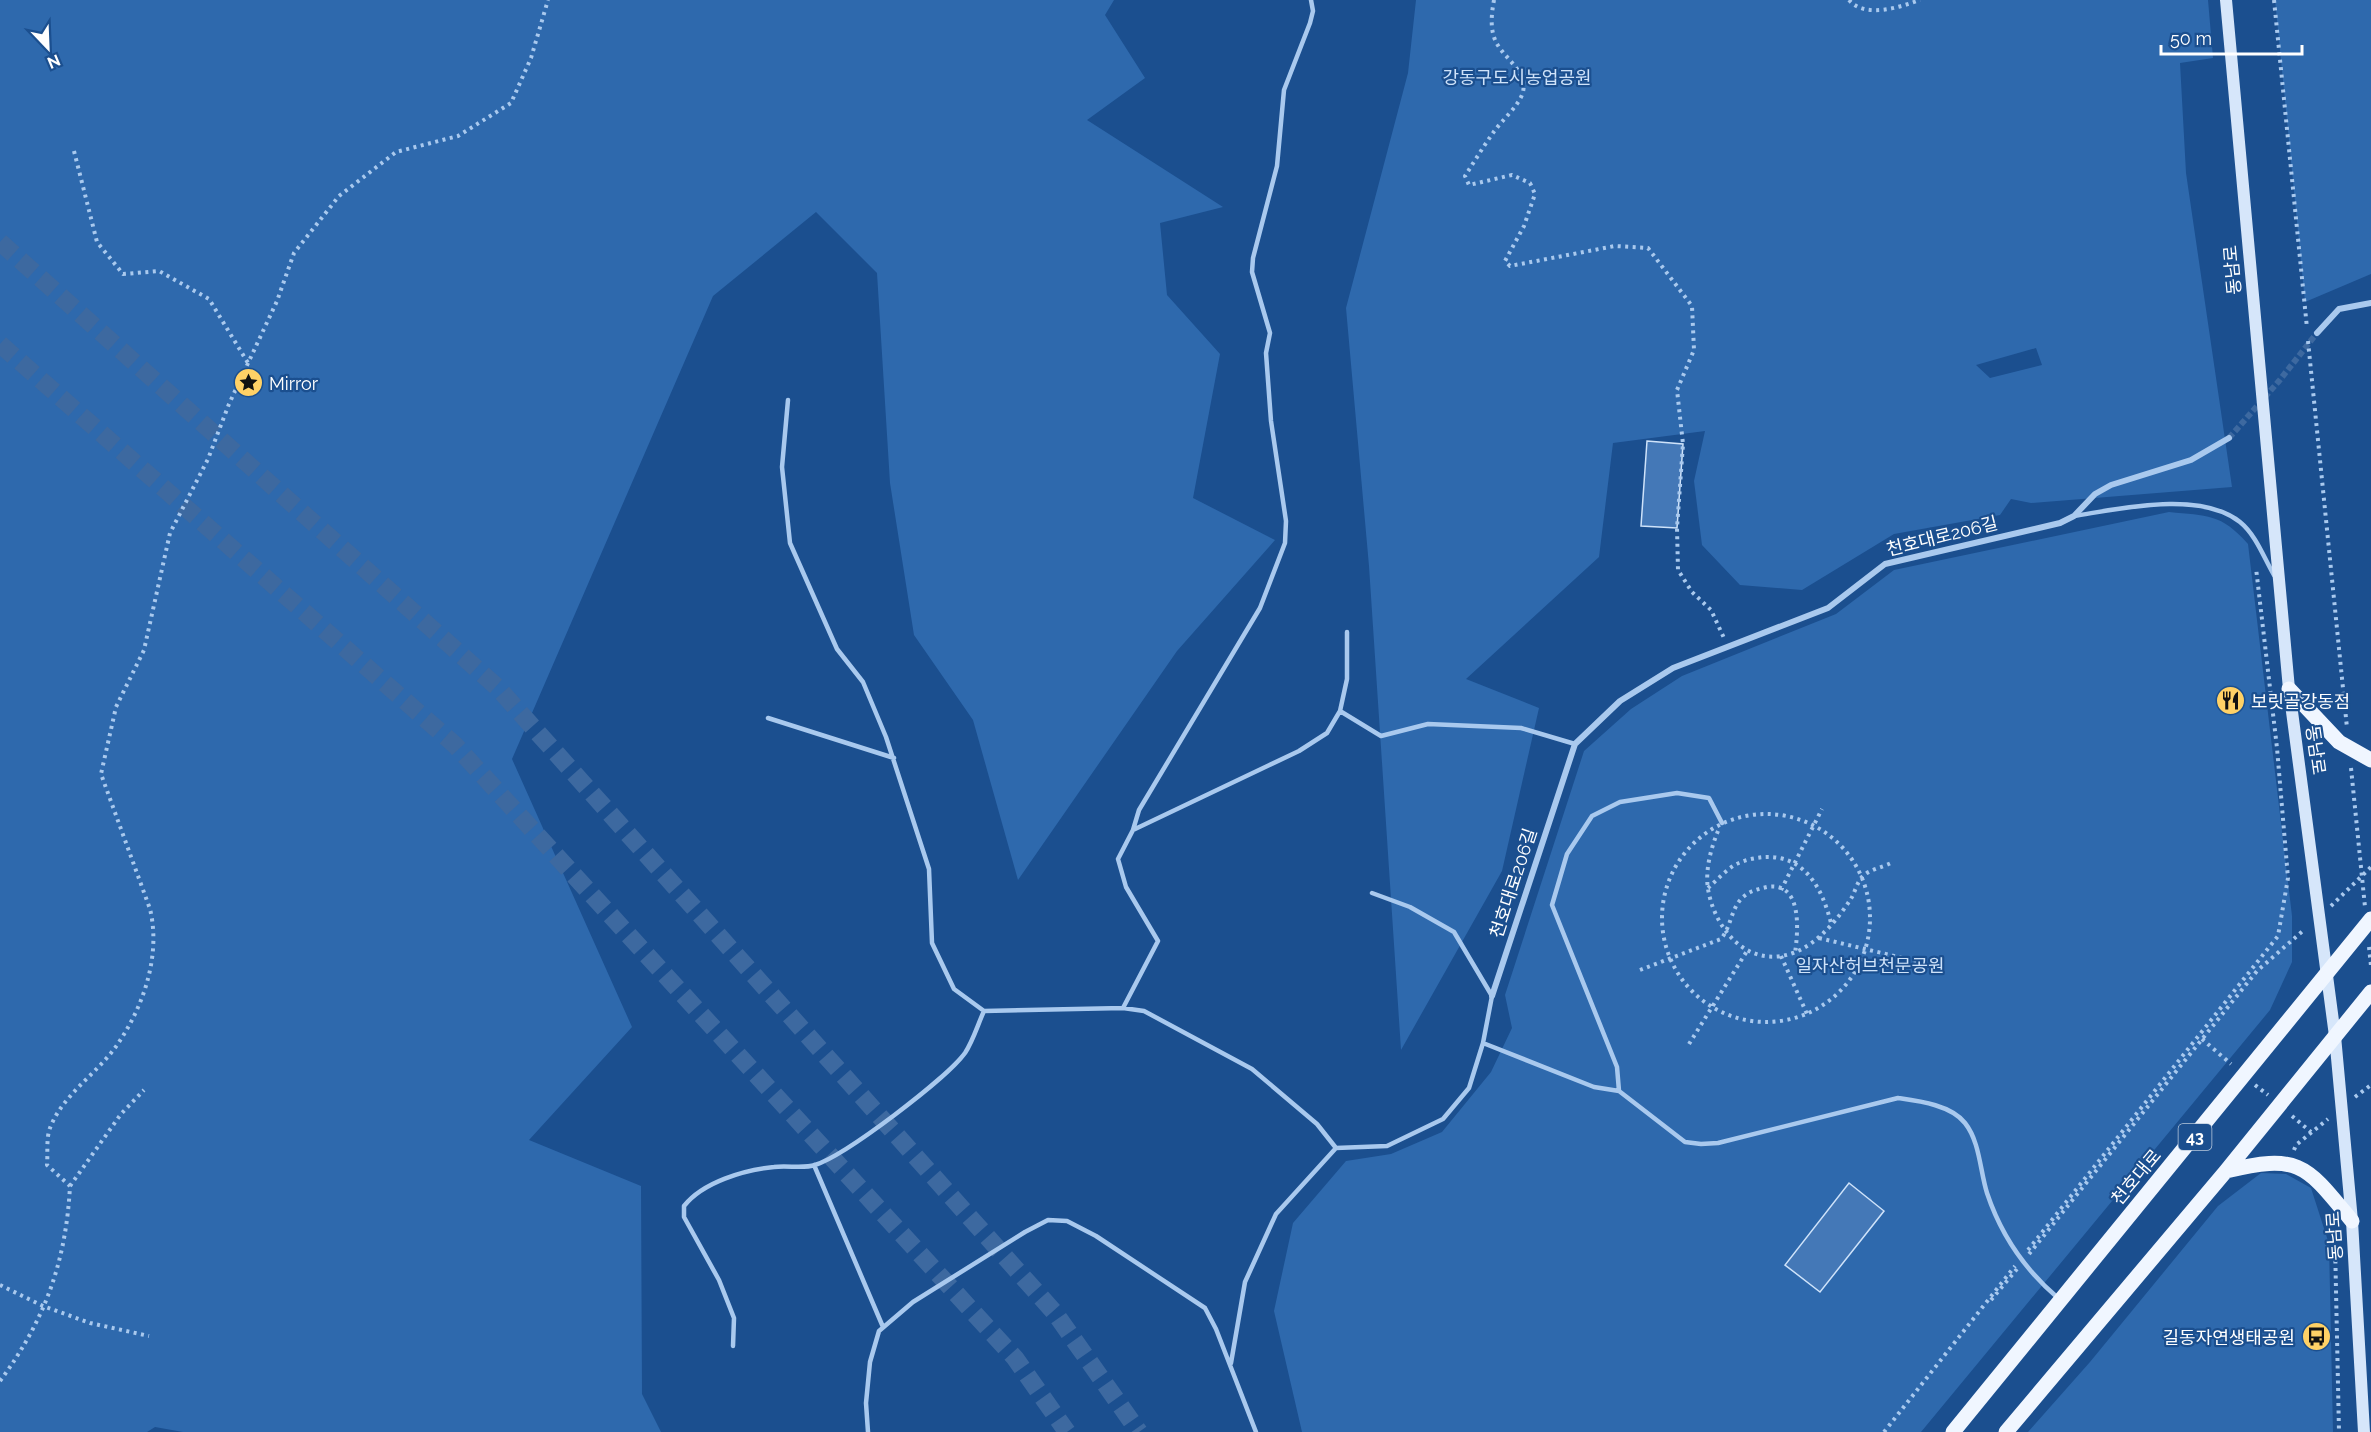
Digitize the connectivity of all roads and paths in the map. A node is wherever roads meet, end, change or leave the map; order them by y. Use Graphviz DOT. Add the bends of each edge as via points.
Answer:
graph roads {
  1 [pos="548,0"];
  2 [pos="1311,0"];
  3 [pos="1494,0"];
  4 [pos="1849,0"];
  5 [pos="1920,0"];
  6 [pos="2226,0"];
  7 [pos="2274,0"];
  8 [pos="74,151"];
  9 [pos="2371,303"];
  10 [pos="2317,333"];
  11 [pos="249,363"];
  12 [pos="788,400"];
  13 [pos="2229,438"];
  14 [pos="2074,516"];
  15 [pos="2256,564"];
  16 [pos="2282,589"];
  17 [pos="1347,632"];
  18 [pos="1728,646"];
  19 [pos="2289,689"];
  20 [pos="1340,711"];
  21 [pos="768,718"];
  22 [pos="1575,744"];
  23 [pos="2349,748"];
  24 [pos="894,758"];
  25 [pos="2371,760"];
  26 [pos="1822,809"];
  27 [pos="1722,822"];
  28 [pos="1814,824"];
  29 [pos="1133,830"];
  30 [pos="1796,862"];
  31 [pos="1891,863"];
  32 [pos="2371,867"];
  33 [pos="1862,876"];
  34 [pos="2362,878"];
  35 [pos="1708,888"];
  36 [pos="1781,890"];
  37 [pos="1372,893"];
  38 [pos="2369,922"];
  39 [pos="1831,924"];
  40 [pos="1726,933"];
  41 [pos="1818,938"];
  42 [pos="1866,949"];
  43 [pos="1747,951"];
  44 [pos="1795,953"];
  45 [pos="1781,956"];
  46 [pos="1669,959"];
  47 [pos="1928,964"];
  48 [pos="2371,966"];
  49 [pos="2252,968"];
  50 [pos="1640,970"];
  51 [pos="2328,974"];
  52 [pos="2371,992"];
  53 [pos="1492,996"];
  54 [pos="1123,1008"];
  55 [pos="1713,1008"];
  56 [pos="984,1011"];
  57 [pos="1807,1014"];
  58 [pos="2335,1036"];
  59 [pos="1483,1043"];
  60 [pos="1689,1044"];
  61 [pos="2371,1085"];
  62 [pos="144,1090"];
  63 [pos="1619,1091"];
  64 [pos="2341,1108"];
  65 [pos="1336,1148"];
  66 [pos="2291,1164"];
  67 [pos="814,1166"];
  68 [pos="2226,1171"];
  69 [pos="70,1186"];
  70 [pos="2325,1214"];
  71 [pos="2352,1221"];
  72 [pos="2021,1261"];
  73 [pos="0,1285"];
  74 [pos="2060,1299"];
  75 [pos="43,1306"];
  76 [pos="883,1328"];
  77 [pos="149,1336"];
  78 [pos="733,1346"];
  79 [pos="1230,1365"];
  80 [pos="0,1381"];
  81 [pos="868,1432"];
  82 [pos="1256,1432"];
  83 [pos="1885,1432"];
  84 [pos="1953,1432"];
  85 [pos="2006,1432"];
  86 [pos="2339,1432"];
  87 [pos="2364,1432"];
  1 -- 11 [label="path" via="531,58 511,103 458,136 396,152 339,196 294,253"];
  2 -- 29 [label="lane" via="1310,23 1284,90 1277,166 1252,272 1270,333 1266,353 1271,421 1286,521 1284,543 1260,608 1139,810"];
  3 -- 18 [label="path" via="1494,37 1524,83 1522,95 1465,176 1469,185 1512,176 1530,183 1535,194 1524,226 1505,261 1510,266 1615,246 1648,248 1692,306 1694,350 1677,390 1683,444 1678,570 1692,592 1711,609"];
  4 -- 5 [label="path" via="1871,11"];
  6 -- 16 [label="main road, 동남로"];
  7 -- 23 [label="path"];
  8 -- 11 [label="path" via="97,242 123,274 159,271 209,299"];
  9 -- 10 [label="street" via="2339,309"];
  11 -- 69 [label="path" via="208,459 170,533 144,650 116,707 101,774 150,909 154,953 143,994 117,1045 72,1095 50,1129 47,1165"];
  12 -- 24 [label="lane" via="782,467 790,543 837,649 863,682"];
  13 -- 14 [label="street, 천호대로206길" via="2191,460 2111,485 2095,494"];
  14 -- 16 [label="lane" via="2174,504 2212,509 2238,520 2251,533"];
  14 -- 18 [label="street, 천호대로206길" via="2060,523 1885,564 1828,608"];
  15 -- 49 [label="path" via="2288,878 2278,936"];
  16 -- 19 [label="main road, 동남로"];
  17 -- 20 [label="lane" via="1347,679"];
  18 -- 22 [label="street, 천호대로206길" via="1673,668 1620,701"];
  19 -- 23 [label="main road"];
  19 -- 51 [label="main road, 동남로"];
  20 -- 22 [label="lane" via="1381,736 1428,724 1521,728"];
  20 -- 29 [label="lane" via="1327,733 1299,751"];
  21 -- 24 [label="lane"];
  22 -- 53 [label="street, 천호대로206길"];
  23 -- 25 [label="main road"];
  23 -- 34 [label="path"];
  24 -- 56 [label="lane" via="929,869 932,944 954,989"];
  26 -- 28 [label="path"];
  27 -- 28 [label="path" via="1768,813"];
  27 -- 35 [label="path" via="1710,857"];
  27 -- 46 [label="path" via="1695,840 1675,866 1663,896 1661,928"];
  27 -- 63 [label="lane" via="1708,798 1677,793 1620,802 1592,816 1567,854 1552,905 1617,1067"];
  28 -- 30 [label="path"];
  28 -- 33 [label="path" via="1834,838"];
  29 -- 54 [label="lane" via="1118,859 1126,887 1158,941"];
  30 -- 35 [label="path" via="1776,856 1753,858 1734,866"];
  30 -- 36 [label="path"];
  30 -- 39 [label="path" via="1820,888"];
  31 -- 33 [label="path"];
  32 -- 34 [label="path"];
  33 -- 39 [label="path"];
  33 -- 42 [label="path" via="1871,913"];
  34 -- 38 [label="path"];
  35 -- 40 [label="path" via="1714,913"];
  36 -- 40 [label="path" via="1755,890 1742,898"];
  36 -- 44 [label="path" via="1797,909"];
  37 -- 53 [label="lane" via="1410,907 1455,932"];
  38 -- 48 [label="path"];
  38 -- 51 [label="main road, 천호대로 / 43"];
  39 -- 41 [label="path"];
  40 -- 43 [label="path"];
  40 -- 46 [label="path" via="1721,939"];
  41 -- 42 [label="path"];
  41 -- 44 [label="path"];
  42 -- 47 [label="path"];
  42 -- 57 [label="path" via="1843,988"];
  43 -- 45 [label="path"];
  43 -- 55 [label="path"];
  44 -- 45 [label="path"];
  45 -- 57 [label="path"];
  46 -- 50 [label="path"];
  46 -- 55 [label="path" via="1688,987"];
  49 -- 72 [label="path"];
  49 -- 72 [label="path" via="2257,971"];
  51 -- 58 [label="main road, 동남로"];
  51 -- 74 [label="main road, 천호대로 / 43"];
  52 -- 58 [label="main road, 43"];
  53 -- 59 [label="lane, 천호대로206길"];
  54 -- 56 [label="lane"];
  54 -- 65 [label="lane" via="1144,1011 1252,1069 1317,1124"];
  55 -- 57 [label="path" via="1735,1018 1759,1022"];
  55 -- 60 [label="path"];
  56 -- 67 [label="lane" via="965,1052 943,1076 848,1149"];
  58 -- 64 [label="main road, 동남로"];
  58 -- 68 [label="main road, 43"];
  59 -- 63 [label="lane" via="1594,1087"];
  59 -- 65 [label="lane, 천호대로206길" via="1469,1088 1443,1119 1387,1146"];
  61 -- 64 [label="path"];
  62 -- 69 [label="path" via="121,1114"];
  63 -- 72 [label="lane" via="1685,1142 1701,1144 1898,1098 1926,1102 1965,1122 1972,1134 1988,1195"];
  64 -- 66 [label="path" via="2296,1145"];
  64 -- 71 [label="main road, 동남로"];
  65 -- 79 [label="lane" via="1276,1214 1245,1282"];
  66 -- 68 [label="main road" via="2263,1162"];
  66 -- 71 [label="main road" via="2318,1180"];
  67 -- 76 [label="lane"];
  67 -- 78 [label="lane" via="774,1167 731,1178 694,1193 684,1206 684,1217 719,1280 734,1318"];
  68 -- 85 [label="main road, 43"];
  69 -- 75 [label="path" via="69,1222 58,1273"];
  70 -- 86 [label="path" via="2335,1243"];
  71 -- 87 [label="main road, 동남로"];
  72 -- 74 [label="lane" via="2032,1276"];
  72 -- 83 [label="path"];
  73 -- 75 [label="path"];
  74 -- 84 [label="main road, 천호대로 / 43"];
  75 -- 77 [label="path" via="90,1323"];
  75 -- 80 [label="path" via="24,1349"];
  76 -- 79 [label="lane" via="913,1302 1024,1232 1048,1220 1067,1221 1205,1308"];
  76 -- 81 [label="lane" via="870,1362"];
  79 -- 82 [label="lane"];
}
